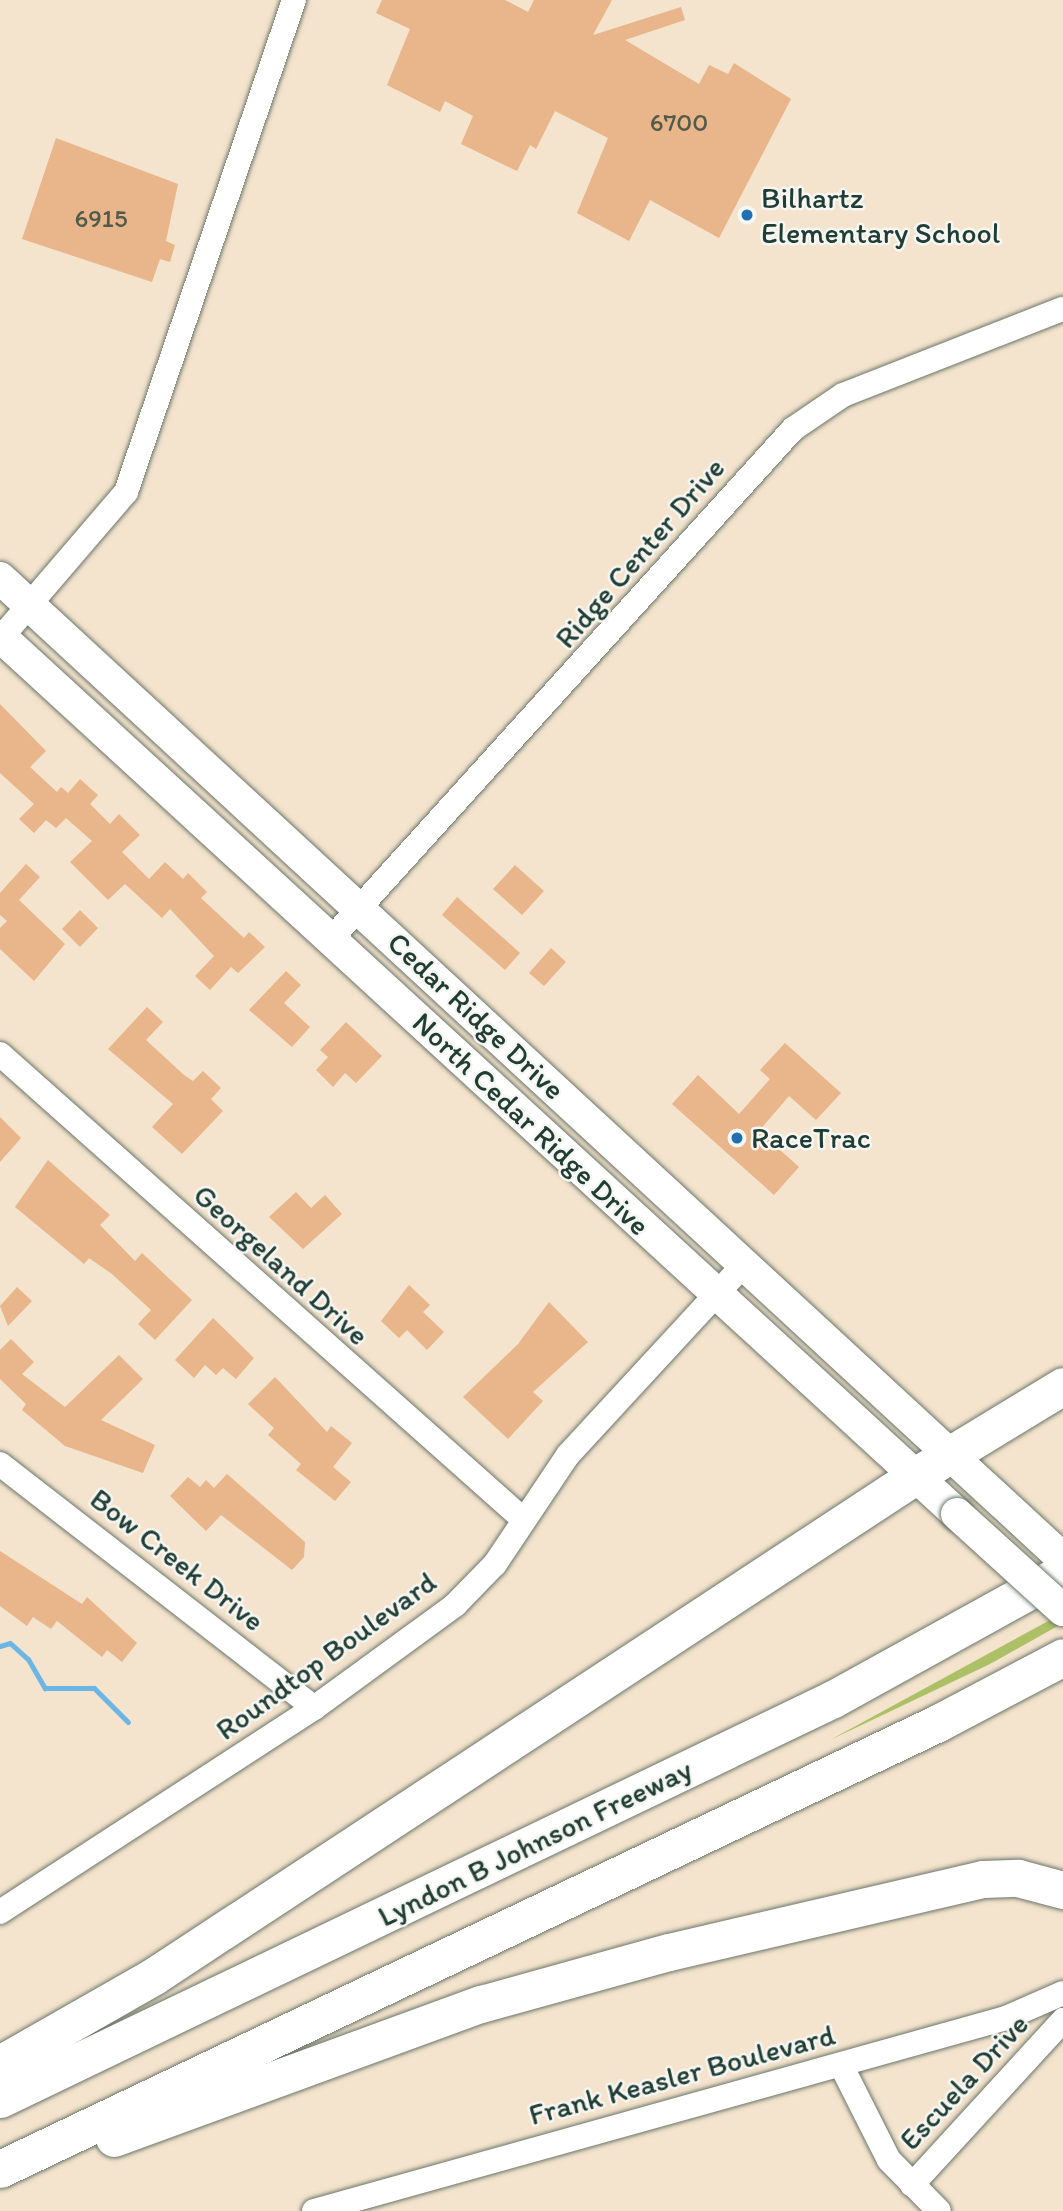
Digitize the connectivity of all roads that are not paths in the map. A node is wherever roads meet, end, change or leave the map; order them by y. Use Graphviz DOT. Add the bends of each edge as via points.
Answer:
graph roads {
  1 [pos="294,0"];
  2 [pos="1063,309"];
  3 [pos="0,578"];
  4 [pos="31,607"];
  5 [pos="1,637"];
  6 [pos="361,908"];
  7 [pos="333,937"];
  8 [pos="0,1054"];
  9 [pos="744,1264"];
  10 [pos="716,1295"];
  11 [pos="1063,1386"];
  12 [pos="948,1456"];
  13 [pos="0,1464"];
  14 [pos="915,1476"];
  15 [pos="524,1520"];
  16 [pos="1063,1559"];
  17 [pos="1063,1572"];
  18 [pos="1063,1610"];
  19 [pos="1063,1657"];
  20 [pos="314,1708"];
  21 [pos="1063,1890"];
  22 [pos="5,1903"];
  23 [pos="1063,1993"];
  24 [pos="1063,2020"];
  25 [pos="0,2064"];
  26 [pos="841,2065"];
  27 [pos="0,2099"];
  28 [pos="0,2169"];
  29 [pos="0,2179"];
  30 [pos="912,2185"];
  31 [pos="314,2211"];
  32 [pos="939,2211"];
  1 -- 4 [label="street" via="147,445 126,492"];
  2 -- 6 [label="street, Ridge Center Drive" via="843,395 793,429"];
  3 -- 4 [label="main road, Cedar Ridge Drive"];
  4 -- 5 [label="street"];
  4 -- 6 [label="main road, Cedar Ridge Drive"];
  5 -- 7 [label="main road, North Cedar Ridge Drive"];
  6 -- 7 [label="street, Ridge Center Drive"];
  6 -- 9 [label="main road, Cedar Ridge Drive"];
  7 -- 10 [label="main road, North Cedar Ridge Drive"];
  8 -- 15 [label="street, Georgeland Drive"];
  9 -- 10 [label="street, Roundtop Boulevard"];
  9 -- 12 [label="main road, Cedar Ridge Drive"];
  10 -- 14 [label="main road, North Cedar Ridge Drive"];
  10 -- 15 [label="street, Roundtop Boulevard" via="621,1392"];
  11 -- 12 [label="highway"];
  12 -- 14 [label="highway"];
  12 -- 16 [label="main road"];
  13 -- 20 [label="street, Bow Creek Drive"];
  14 -- 18 [label="main road, North Cedar Ridge Drive, bridge"];
  14 -- 25 [label="highway" via="154,1976"];
  15 -- 20 [label="street, Roundtop Boulevard" via="495,1564 455,1605"];
  17 -- 27 [label="highway, Lyndon B Johnson Freeway" via="833,1699"];
  19 -- 28 [label="highway" via="939,1723"];
  20 -- 22 [label="street, Roundtop Boulevard"];
  21 -- 29 [label="highway" via="1018,1878 983,1879 644,1959 481,2004"];
  23 -- 26 [label="street, Frank Keasler Boulevard" via="1006,2018"];
  24 -- 30 [label="street, Escuela Drive"];
  26 -- 30 [label="street" via="889,2160"];
  26 -- 31 [label="street, Frank Keasler Boulevard"];
  30 -- 32 [label="street"];
}
